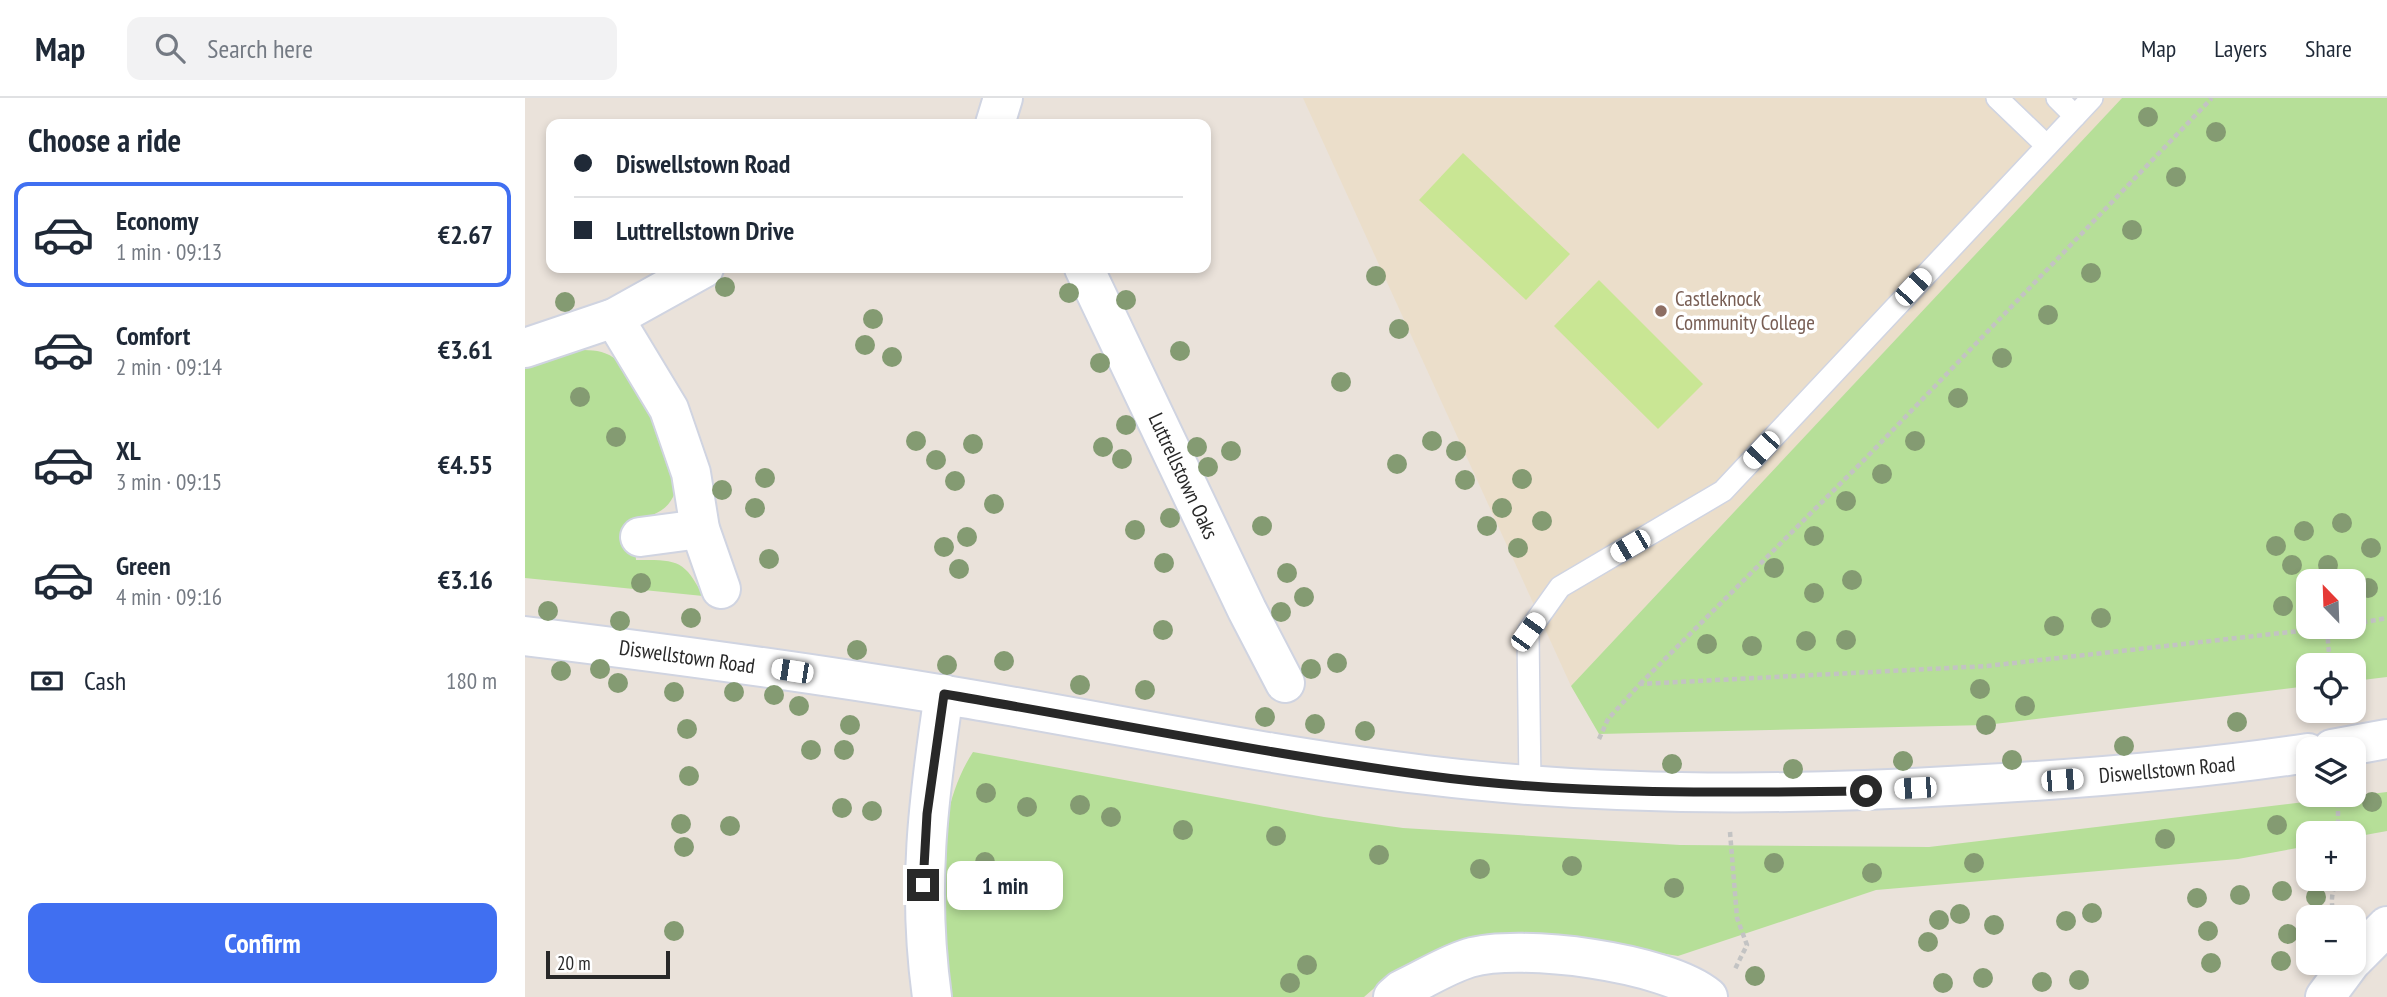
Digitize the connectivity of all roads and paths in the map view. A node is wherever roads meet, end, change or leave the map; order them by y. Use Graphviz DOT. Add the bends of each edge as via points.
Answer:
graph roads {
  1 [pos="1003,98"];
  2 [pos="1997,98"];
  3 [pos="2057,98"];
  4 [pos="2092,98"];
  5 [pos="2212,98"];
  6 [pos="2074,116"];
  7 [pos="997,119"];
  8 [pos="2046,145"];
  9 [pos="695,273"];
  10 [pos="1086,273"];
  11 [pos="614,318"];
  12 [pos="525,348"];
  13 [pos="700,529"];
  14 [pos="640,537"];
  15 [pos="721,589"];
  16 [pos="2387,618"];
  17 [pos="2366,622"];
  18 [pos="2296,633"];
  19 [pos="525,635"];
  20 [pos="1285,683"];
  21 [pos="1640,684"];
  22 [pos="944,694"];
  23 [pos="1599,739"];
  24 [pos="2387,739"];
  25 [pos="2366,743"];
  26 [pos="2296,755"];
  27 [pos="1530,785"];
  28 [pos="1727,793"];
  29 [pos="2387,926"];
  30 [pos="2366,947"];
  31 [pos="2342,975"];
  32 [pos="1721,985"];
  33 [pos="932,997"];
  34 [pos="1393,997"];
  35 [pos="2325,997"];
  1 -- 7 [label="street"];
  2 -- 8 [label="lane"];
  3 -- 6 [label="lane"];
  4 -- 6 [label="lane"];
  5 -- 21 [label="path" via="1866,458"];
  6 -- 8 [label="lane"];
  8 -- 27 [label="lane" via="1723,491 1560,587 1528,632"];
  9 -- 11 [label="street"];
  10 -- 20 [label="street, Luttrellstown Oaks"];
  11 -- 12 [label="street"];
  11 -- 13 [label="street" via="669,409 691,473"];
  13 -- 14 [label="street"];
  13 -- 15 [label="street"];
  16 -- 17 [label="path"];
  18 -- 21 [label="path" via="1987,666"];
  19 -- 22 [label="street, Diswellstown Road"];
  21 -- 23 [label="path" via="1608,719"];
  22 -- 27 [label="street, Diswellstown Road" via="1425,775"];
  22 -- 33 [label="street" via="927,814 923,894"];
  24 -- 25 [label="street"];
  26 -- 28 [label="street, Diswellstown Road" via="2062,780"];
  27 -- 28 [label="street, Diswellstown Road"];
  28 -- 32 [label="path" via="1737,918 1747,945"];
  29 -- 30 [label="street"];
  31 -- 35 [label="street"];
  32 -- 34 [label="street" via="1539,952 1470,958"];
}
